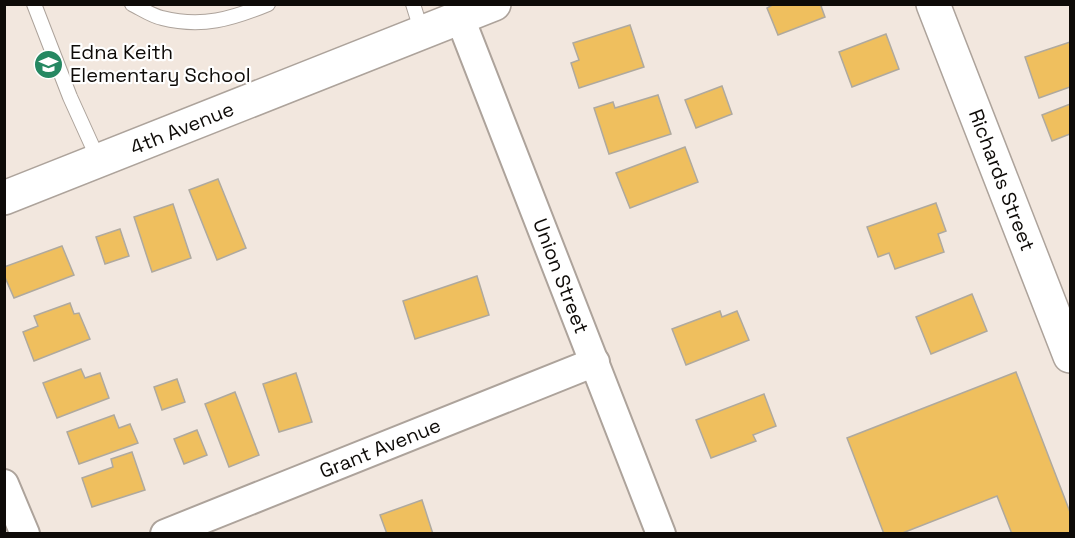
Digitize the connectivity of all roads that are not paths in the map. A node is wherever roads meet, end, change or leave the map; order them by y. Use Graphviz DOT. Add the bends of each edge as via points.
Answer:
graph roads {
  1 [pos="34,4"];
  2 [pos="132,4"];
  3 [pos="268,4"];
  4 [pos="494,4"];
  5 [pos="933,4"];
  6 [pos="460,18"];
  7 [pos="418,19"];
  8 [pos="99,160"];
  9 [pos="4,198"];
  10 [pos="1071,356"];
  11 [pos="595,362"];
  12 [pos="4,484"];
  13 [pos="25,534"];
  14 [pos="165,534"];
  15 [pos="661,534"];
  1 -- 8 [label="lane"];
  2 -- 3 [label="lane" via="161,18 200,23 233,18"];
  4 -- 6 [label="street, 4th Avenue"];
  5 -- 10 [label="street, Richards Street"];
  6 -- 7 [label="street, 4th Avenue"];
  6 -- 11 [label="street, Union Street"];
  7 -- 8 [label="street, 4th Avenue"];
  8 -- 9 [label="street, 4th Avenue"];
  11 -- 14 [label="street, Grant Avenue"];
  11 -- 15 [label="street, Union Street"];
  12 -- 13 [label="street"];
}
